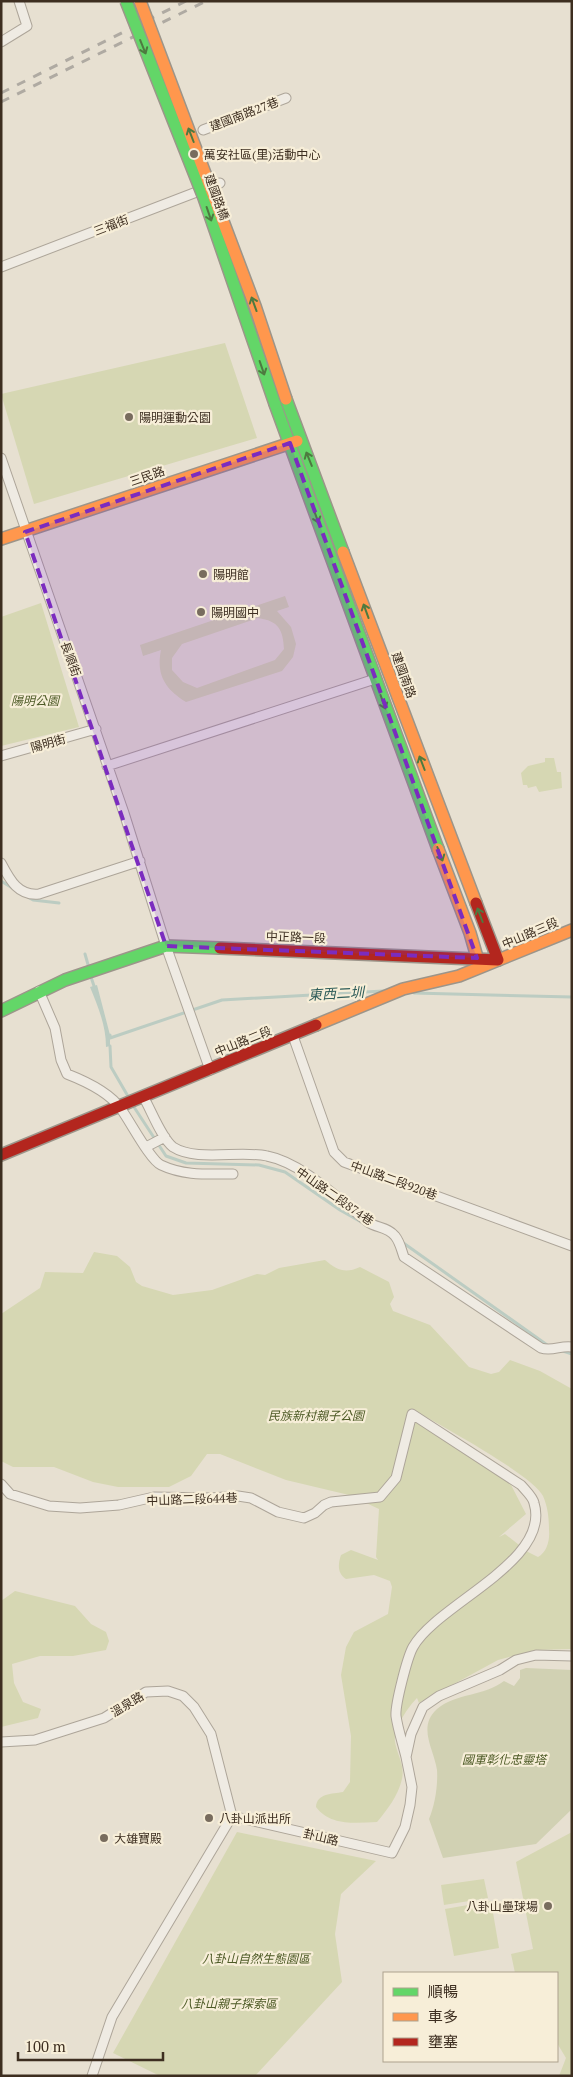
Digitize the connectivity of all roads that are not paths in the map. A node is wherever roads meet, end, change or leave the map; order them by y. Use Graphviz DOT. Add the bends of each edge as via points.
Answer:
graph roads {
  1 [pos="19,1"];
  2 [pos="126,1"];
  3 [pos="140,1"];
  4 [pos="1,42"];
  5 [pos="286,98"];
  6 [pos="202,130"];
  7 [pos="220,183"];
  8 [pos="1,267"];
  9 [pos="286,399"];
  10 [pos="275,404"];
  11 [pos="295,441"];
  12 [pos="1,458"];
  13 [pos="25,532"];
  14 [pos="1,540"];
  15 [pos="375,679"];
  16 [pos="96,730"];
  17 [pos="1,756"];
  18 [pos="107,766"];
  19 [pos="140,860"];
  20 [pos="1,864"];
  21 [pos="572,930"];
  22 [pos="166,946"];
  23 [pos="498,960"];
  24 [pos="479,962"];
  25 [pos="38,991"];
  26 [pos="1,1011"];
  27 [pos="293,1036"];
  28 [pos="210,1070"];
  29 [pos="141,1099"];
  30 [pos="123,1106"];
  31 [pos="165,1137"];
  32 [pos="146,1147"];
  33 [pos="1,1156"];
  34 [pos="233,1174"];
  35 [pos="572,1246"];
  36 [pos="568,1347"];
  37 [pos="1,1484"];
  38 [pos="572,1656"];
  39 [pos="1,1742"];
  40 [pos="406,1757"];
  41 [pos="232,1816"];
  42 [pos="92,2076"];
  1 -- 4 [label="street" via="27,26"];
  2 -- 10 [label="street, 建國路橋, one-way, bridge" via="204,198"];
  9 -- 3 [label="street, 建國路橋, one-way, bridge" via="248,288"];
  5 -- 6 [label="street, 建國南路27巷"];
  7 -- 8 [label="street, 三福街"];
  9 -- 11 [label="street, 建國南路"];
  10 -- 11 [label="street, 建國南路"];
  11 -- 13 [label="street, 三民路"];
  11 -- 15 [label="street, 建國南路, one-way"];
  23 -- 11 [label="street, 建國南路, one-way"];
  12 -- 13 [label="street, 長順街"];
  13 -- 14 [label="street, 三民路"];
  13 -- 16 [label="street, 長順街"];
  15 -- 18 [label="street"];
  15 -- 24 [label="street, 建國南路, one-way"];
  16 -- 17 [label="street, 陽明街"];
  16 -- 18 [label="street, 長順街"];
  18 -- 19 [label="street, 長順街"];
  19 -- 20 [label="street" via="30,895 11,882"];
  19 -- 22 [label="street, 長順街"];
  21 -- 23 [label="street, 中山路三段"];
  22 -- 24 [label="street, 中正路一段"];
  22 -- 25 [label="street, 中正路一段"];
  22 -- 28 [label="street, 長順街"];
  23 -- 24 [label="street, 中山路二段"];
  24 -- 27 [label="street, 中山路二段" via="459,976 403,989"];
  25 -- 26 [label="street"];
  25 -- 30 [label="street" via="55,1028 67,1074 92,1085"];
  27 -- 28 [label="street, 中山路二段"];
  27 -- 35 [label="street, 中山路二段920巷" via="334,1152 344,1162"];
  28 -- 29 [label="street, 中山路二段"];
  29 -- 30 [label="street, 中山路二段"];
  29 -- 31 [label="street, 中山路二段874巷"];
  30 -- 32 [label="street"];
  30 -- 33 [label="street, 中山路二段"];
  31 -- 32 [label="street"];
  31 -- 36 [label="street, 中山路二段874巷" via="172,1146 184,1152 266,1155 282,1160 330,1190 371,1224 394,1234 404,1257 410,1262 541,1348 548,1351"];
  32 -- 34 [label="street" via="159,1164 182,1173"];
  37 -- 40 [label="street, 中山路二段644巷" via="10,1494 48,1506 80,1508 119,1505 154,1497 238,1496 251,1498 278,1512 304,1518 331,1502 380,1497 396,1478 412,1414 521,1485 534,1502 536,1520 526,1547 487,1583 436,1622 408,1656 396,1714"];
  38 -- 40 [label="street, 卦山路" via="536,1655 516,1660 439,1696 423,1707 411,1734"];
  39 -- 41 [label="street, 溫泉路" via="35,1740 104,1718 146,1692 168,1691 184,1696 211,1734"];
  40 -- 41 [label="street, 卦山路" via="412,1787 410,1805 405,1827 392,1853"];
  41 -- 42 [label="street" via="112,2017"];
}
